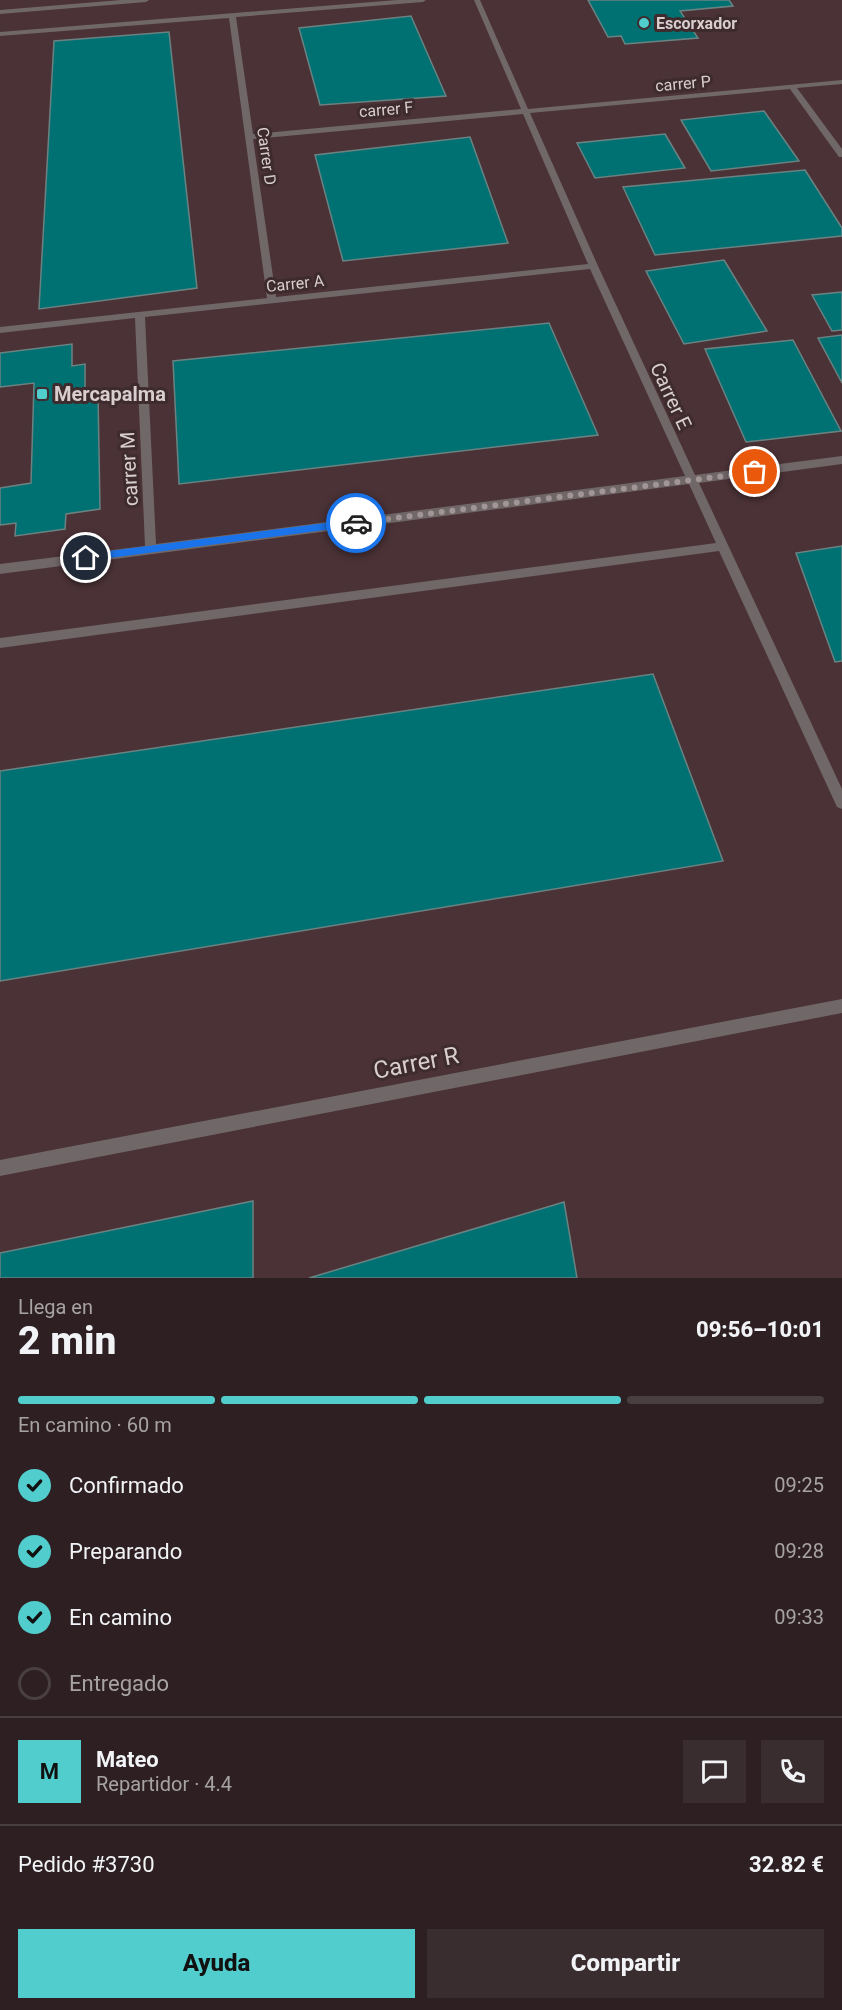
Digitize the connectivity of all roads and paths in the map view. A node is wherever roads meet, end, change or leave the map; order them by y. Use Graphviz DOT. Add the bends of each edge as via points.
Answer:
graph roads {
  1 [pos="146,0"];
  2 [pos="423,0"];
  3 [pos="477,0"];
  4 [pos="0,12"];
  5 [pos="232,15"];
  6 [pos="1,34"];
  7 [pos="0,43"];
  8 [pos="842,82"];
  9 [pos="792,87"];
  10 [pos="525,111"];
  11 [pos="249,137"];
  12 [pos="842,155"];
  13 [pos="592,266"];
  14 [pos="272,301"];
  15 [pos="140,315"];
  16 [pos="0,330"];
  17 [pos="842,460"];
  18 [pos="690,480"];
  19 [pos="724,546"];
  20 [pos="151,549"];
  21 [pos="0,569"];
  22 [pos="0,643"];
  23 [pos="842,803"];
  24 [pos="842,1006"];
  25 [pos="0,1168"];
  1 -- 4 [label="lane"];
  2 -- 5 [label="lane"];
  3 -- 10 [label="lane, Carrer E"];
  5 -- 6 [label="lane"];
  5 -- 11 [label="lane, Carrer D"];
  6 -- 7 [label="lane"];
  8 -- 9 [label="lane, carrer P"];
  9 -- 10 [label="lane, carrer P"];
  9 -- 12 [label="lane"];
  10 -- 11 [label="lane, carrer F"];
  10 -- 13 [label="lane, Carrer E"];
  11 -- 14 [label="lane, Carrer D"];
  13 -- 14 [label="lane, Carrer A"];
  13 -- 18 [label="lane, Carrer E"];
  14 -- 15 [label="lane, Carrer A"];
  15 -- 16 [label="lane, Carrer A"];
  15 -- 20 [label="lane, carrer M"];
  17 -- 18 [label="lane"];
  18 -- 19 [label="lane, Carrer E"];
  18 -- 20 [label="lane"];
  19 -- 22 [label="lane"];
  19 -- 23 [label="lane, Carrer E"];
  20 -- 21 [label="lane"];
  24 -- 25 [label="lane, Carrer R"];
}
